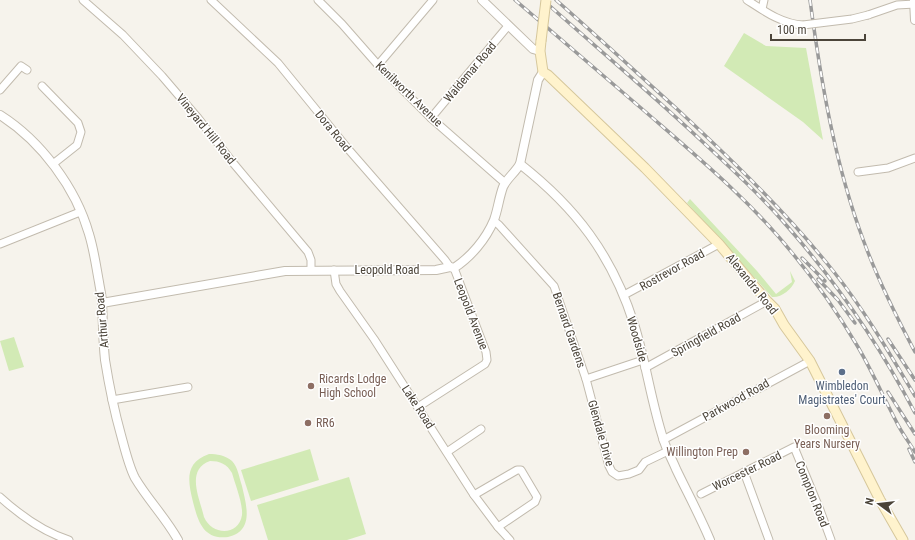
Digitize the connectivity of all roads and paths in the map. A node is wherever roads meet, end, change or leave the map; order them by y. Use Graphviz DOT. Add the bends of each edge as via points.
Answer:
graph roads {
  1 [pos="83,0"];
  2 [pos="211,0"];
  3 [pos="318,0"];
  4 [pos="433,0"];
  5 [pos="482,0"];
  6 [pos="546,0"];
  7 [pos="747,0"];
  8 [pos="764,0"];
  9 [pos="914,0"];
  10 [pos="915,4"];
  11 [pos="762,9"];
  12 [pos="915,20"];
  13 [pos="508,26"];
  14 [pos="540,51"];
  15 [pos="378,65"];
  16 [pos="28,70"];
  17 [pos="543,72"];
  18 [pos="0,90"];
  19 [pos="43,92"];
  20 [pos="0,116"];
  21 [pos="431,118"];
  22 [pos="915,158"];
  23 [pos="53,164"];
  24 [pos="520,164"];
  25 [pos="858,172"];
  26 [pos="506,182"];
  27 [pos="80,212"];
  28 [pos="494,221"];
  29 [pos="0,244"];
  30 [pos="719,244"];
  31 [pos="452,267"];
  32 [pos="311,270"];
  33 [pos="334,270"];
  34 [pos="624,295"];
  35 [pos="767,301"];
  36 [pos="102,303"];
  37 [pos="810,361"];
  38 [pos="644,364"];
  39 [pos="586,379"];
  40 [pos="188,387"];
  41 [pos="112,400"];
  42 [pos="418,408"];
  43 [pos="481,428"];
  44 [pos="663,440"];
  45 [pos="794,447"];
  46 [pos="668,451"];
  47 [pos="447,452"];
  48 [pos="744,472"];
  49 [pos="701,494"];
  50 [pos="474,495"];
  51 [pos="0,497"];
  52 [pos="498,527"];
  53 [pos="69,540"];
  54 [pos="178,540"];
  55 [pos="510,540"];
  56 [pos="710,540"];
  57 [pos="769,540"];
  58 [pos="831,540"];
  59 [pos="903,540"];
  1 -- 32 [label="street, Vineyard Hill Road" via="123,35 198,118 308,252"];
  2 -- 31 [label="street, Dora Road" via="278,63 348,150"];
  3 -- 15 [label="street, Kenilworth Avenue"];
  4 -- 15 [label="street"];
  5 -- 13 [label="street"];
  6 -- 14 [label="main road, bridge"];
  7 -- 11 [label="street"];
  8 -- 11 [label="street"];
  9 -- 10 [label="street"];
  10 -- 11 [label="street, bridge" via="897,5 852,19 803,25 778,18"];
  10 -- 12 [label="street"];
  13 -- 14 [label="street" via="533,49"];
  13 -- 21 [label="street, Waldemar Road"];
  14 -- 17 [label="main road"];
  15 -- 21 [label="street, Kenilworth Avenue"];
  16 -- 18 [label="street" via="21,66"];
  17 -- 24 [label="street, Leopold Road" via="538,80"];
  17 -- 30 [label="main road, Alexandra Road" via="645,168"];
  19 -- 23 [label="street" via="78,123 81,132 77,146"];
  20 -- 23 [label="street, Arthur Road" via="24,133"];
  21 -- 26 [label="street, Kenilworth Avenue"];
  22 -- 25 [label="street" via="888,168"];
  23 -- 27 [label="street, Arthur Road"];
  24 -- 26 [label="street, Leopold Road"];
  24 -- 34 [label="street, Woodside" via="560,198 588,231 609,263"];
  26 -- 28 [label="street, Leopold Road"];
  27 -- 29 [label="street"];
  27 -- 36 [label="street, Arthur Road" via="91,240"];
  28 -- 31 [label="street, Leopold Road" via="483,240 466,260"];
  28 -- 39 [label="street, Bernard Gardens" via="554,286"];
  30 -- 34 [label="street, Rostrevor Road"];
  30 -- 35 [label="main road, Alexandra Road"];
  31 -- 33 [label="street, Leopold Road" via="436,270"];
  31 -- 42 [label="street, Leopold Avenue" via="487,360 485,364"];
  32 -- 33 [label="street, Leopold Road"];
  32 -- 36 [label="street, Leopold Road" via="265,274"];
  33 -- 42 [label="street, Lake Road" via="340,291"];
  34 -- 38 [label="street, Woodside"];
  35 -- 37 [label="main road, Alexandra Road"];
  35 -- 38 [label="street, Springfield Road"];
  36 -- 41 [label="street, Arthur Road" via="104,352"];
  37 -- 44 [label="street, Parkwood Road"];
  37 -- 59 [label="main road, Alexandra Road"];
  38 -- 39 [label="street, Bernard Gardens"];
  38 -- 44 [label="street, Woodside"];
  39 -- 46 [label="street, Glendale Drive" via="612,472 618,476 629,474 639,470 644,462"];
  40 -- 41 [label="street"];
  41 -- 54 [label="street, Arthur Road" via="134,476"];
  42 -- 47 [label="street, Lake Road"];
  43 -- 47 [label="street"];
  44 -- 46 [label="street, Woodside"];
  45 -- 48 [label="street, Worcester Road"];
  45 -- 58 [label="street, Compton Road"];
  46 -- 56 [label="street, Woodside"];
  47 -- 50 [label="street, Lake Road"];
  48 -- 49 [label="street, Worcester Road"];
  48 -- 57 [label="street"];
  50 -- 52 [label="street, Lake Road"];
  50 -- 52 [label="street" via="521,470 536,497 535,502"];
  51 -- 53 [label="street" via="41,528"];
  52 -- 55 [label="street, Lake Road"];
}
